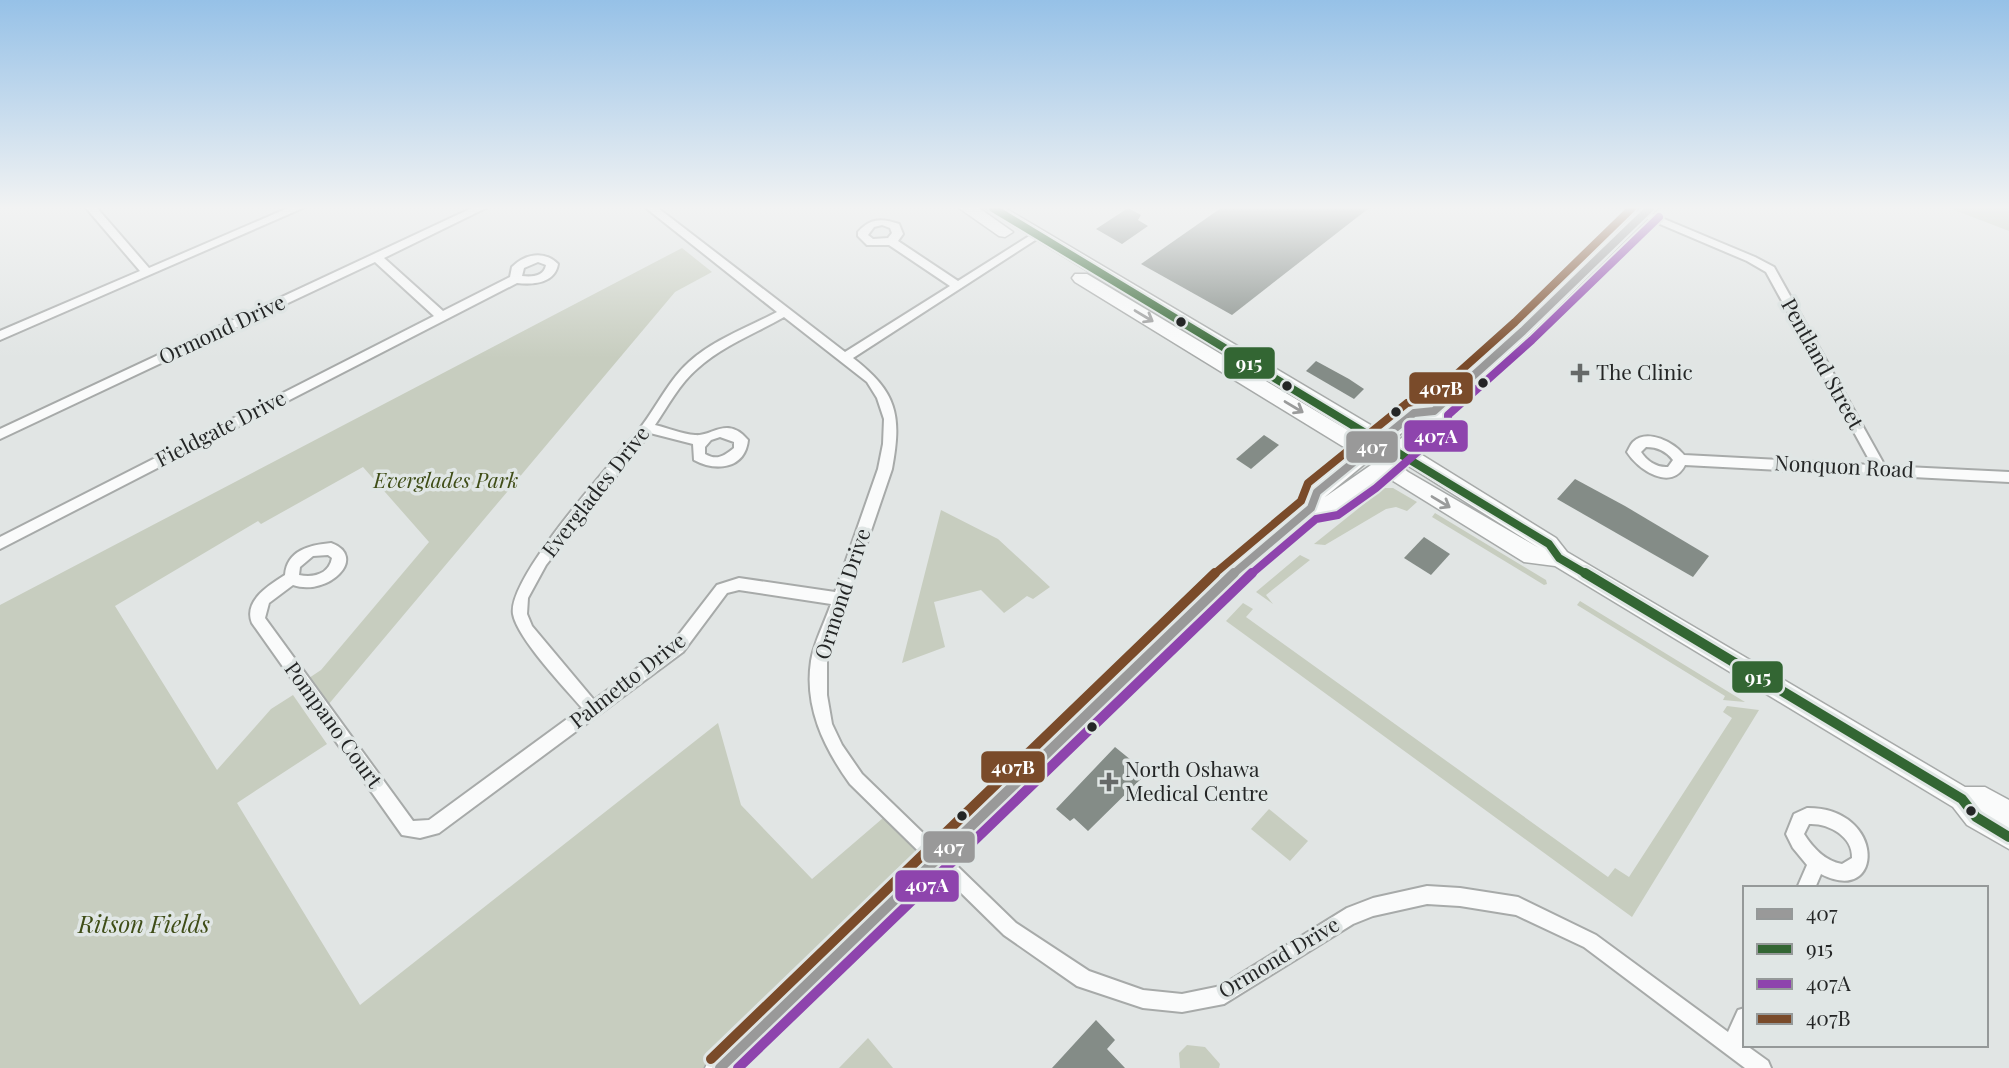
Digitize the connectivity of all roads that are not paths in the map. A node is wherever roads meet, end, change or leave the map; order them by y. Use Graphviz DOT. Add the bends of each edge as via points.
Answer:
graph roads {
  1 [pos="135,258"];
  2 [pos="183,258"];
  3 [pos="374,258"];
  4 [pos="377,258"];
  5 [pos="715,258"];
  6 [pos="915,258"];
  7 [pos="1003,258"];
  8 [pos="1061,258"];
  9 [pos="1599,258"];
  10 [pos="1748,258"];
  11 [pos="148,273"];
  12 [pos="516,279"];
  13 [pos="958,286"];
  14 [pos="785,312"];
  15 [pos="441,316"];
  16 [pos="0,336"];
  17 [pos="846,357"];
  18 [pos="1434,411"];
  19 [pos="646,428"];
  20 [pos="0,434"];
  21 [pos="701,441"];
  22 [pos="1373,445"];
  23 [pos="1392,458"];
  24 [pos="1680,460"];
  25 [pos="1881,468"];
  26 [pos="2009,477"];
  27 [pos="1311,509"];
  28 [pos="0,543"];
  29 [pos="292,578"];
  30 [pos="839,599"];
  31 [pos="593,710"];
  32 [pos="1962,799"];
  33 [pos="460,807"];
  34 [pos="2009,813"];
  35 [pos="2009,837"];
  36 [pos="937,858"];
  37 [pos="1817,863"];
  38 [pos="1806,886"];
  39 [pos="1743,1021"];
  40 [pos="1731,1045"];
  41 [pos="720,1068"];
  42 [pos="1761,1068"];
  1 -- 11 [label="street"];
  2 -- 11 [label="street"];
  3 -- 20 [label="street, Ormond Drive"];
  4 -- 15 [label="street"];
  5 -- 14 [label="street, Ormond Drive"];
  6 -- 13 [label="street"];
  7 -- 13 [label="street"];
  8 -- 22 [label="main road"];
  9 -- 18 [label="main road"];
  10 -- 25 [label="street, Pentland Street" via="1770,270"];
  11 -- 16 [label="street"];
  12 -- 15 [label="street, Fieldgate Drive"];
  13 -- 17 [label="street"];
  14 -- 17 [label="street, Ormond Drive"];
  14 -- 19 [label="street, Everglades Drive" via="692,366"];
  15 -- 28 [label="street, Fieldgate Drive"];
  17 -- 30 [label="street, Ormond Drive" via="879,389 890,419 890,444"];
  18 -- 22 [label="main road" via="1414,413"];
  18 -- 23 [label="main road" via="1436,420"];
  19 -- 21 [label="street"];
  19 -- 31 [label="street, Everglades Drive" via="541,561 521,598 520,614 526,629"];
  22 -- 23 [label="main road"];
  22 -- 27 [label="main road" via="1317,492"];
  23 -- 27 [label="main road" via="1332,505"];
  23 -- 32 [label="main road" via="1531,556 1559,558"];
  24 -- 25 [label="street, Nonquon Road"];
  25 -- 26 [label="street, Nonquon Road"];
  27 -- 36 [label="main road" via="1217,588"];
  29 -- 33 [label="street, Pompano Court" via="262,601 257,619 408,829 433,827"];
  30 -- 31 [label="street, Palmetto Drive" via="731,585 716,594 678,647"];
  30 -- 36 [label="street, Ormond Drive" via="819,660 817,694 825,728 856,779"];
  31 -- 33 [label="street, Palmetto Drive"];
  32 -- 34 [label="main road" via="1985,799"];
  32 -- 35 [label="main road" via="1976,817"];
  36 -- 40 [label="street, Ormond Drive" via="1010,929 1084,979 1143,999 1182,1003 1224,995 1347,918 1373,907 1427,895 1460,897 1518,906 1590,942"];
  36 -- 41 [label="main road"];
  37 -- 38 [label="street"];
  39 -- 40 [label="street"];
  40 -- 42 [label="street, Ormond Drive"];
}
